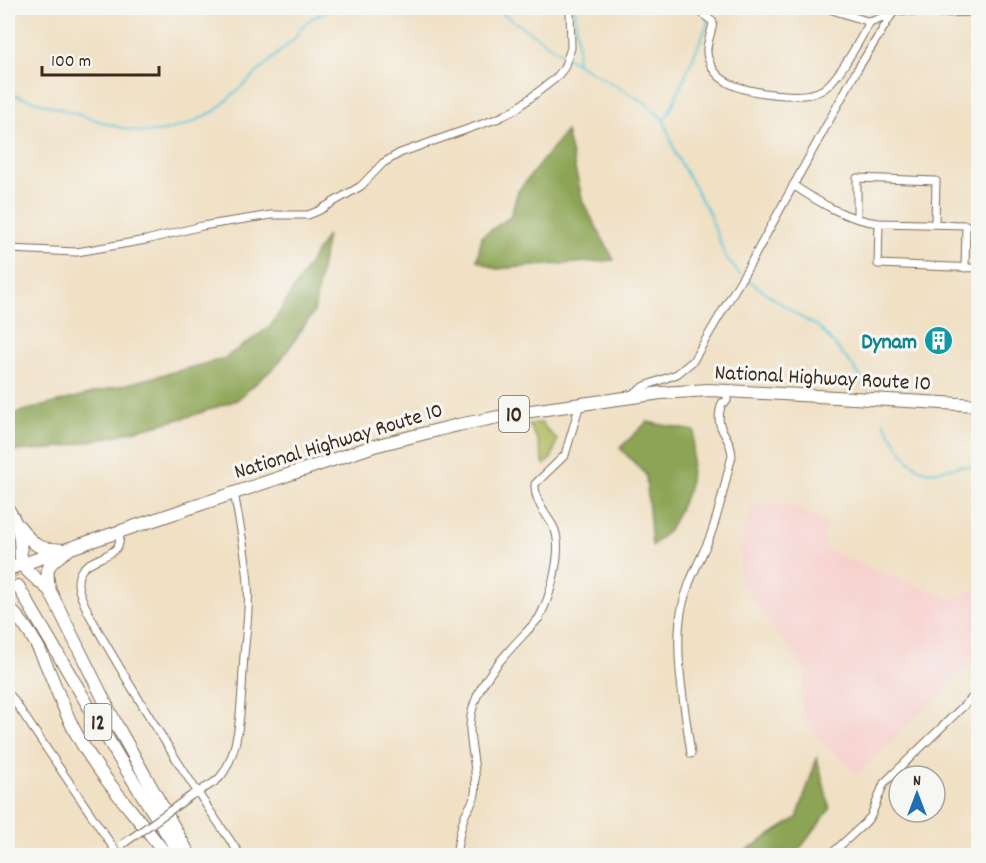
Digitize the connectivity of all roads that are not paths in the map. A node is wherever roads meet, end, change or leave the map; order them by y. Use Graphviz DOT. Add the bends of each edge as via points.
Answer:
graph roads {
  1 [pos="570,8"];
  2 [pos="695,8"];
  3 [pos="825,8"];
  4 [pos="894,11"];
  5 [pos="978,12"];
  6 [pos="870,22"];
  7 [pos="793,185"];
  8 [pos="857,218"];
  9 [pos="879,223"];
  10 [pos="934,224"];
  11 [pos="8,249"];
  12 [pos="965,268"];
  13 [pos="978,268"];
  14 [pos="728,390"];
  15 [pos="626,397"];
  16 [pos="580,404"];
  17 [pos="978,405"];
  18 [pos="234,492"];
  19 [pos="8,508"];
  20 [pos="15,520"];
  21 [pos="120,532"];
  22 [pos="68,550"];
  23 [pos="22,565"];
  24 [pos="8,569"];
  25 [pos="18,586"];
  26 [pos="50,591"];
  27 [pos="8,608"];
  28 [pos="978,692"];
  29 [pos="8,695"];
  30 [pos="691,754"];
  31 [pos="194,793"];
  32 [pos="117,853"];
  33 [pos="166,855"];
  34 [pos="181,855"];
  35 [pos="190,855"];
  36 [pos="241,855"];
  37 [pos="456,855"];
  38 [pos="829,855"];
  1 -- 11 [label="street" via="571,48 556,78 516,109 483,125 400,153 362,186 308,215 271,215 202,226 77,252"];
  2 -- 6 [label="street" via="713,22 706,48 717,75 730,84 766,93 808,95 822,90"];
  3 -- 6 [label="street"];
  4 -- 5 [label="street"];
  4 -- 6 [label="street"];
  4 -- 7 [label="street"];
  7 -- 8 [label="street" via="827,207"];
  7 -- 15 [label="street" via="693,361 677,374"];
  8 -- 9 [label="street"];
  8 -- 10 [label="street" via="857,178 936,181"];
  9 -- 10 [label="street"];
  9 -- 12 [label="street" via="878,264"];
  10 -- 12 [label="street" via="966,225"];
  12 -- 13 [label="street"];
  14 -- 15 [label="highway, National Highway Route 10 / 10"];
  14 -- 17 [label="highway, National Highway Route 10 / 10"];
  14 -- 30 [label="street" via="727,401 722,403 717,417 732,447 732,456 707,543 686,589 679,630"];
  15 -- 16 [label="highway, National Highway Route 10 / 10"];
  16 -- 18 [label="highway, National Highway Route 10 / 10" via="412,435"];
  16 -- 37 [label="street" via="565,455 535,484 537,502 557,536 558,552 544,608 479,690 474,704 470,733 475,796 465,813"];
  18 -- 21 [label="highway, National Highway Route 10 / 10"];
  18 -- 31 [label="street" via="249,601 239,719 228,765 219,779"];
  19 -- 20 [label="highway"];
  20 -- 22 [label="highway" via="32,543 43,549"];
  20 -- 23 [label="highway"];
  21 -- 22 [label="highway, National Highway Route 10 / 10"];
  21 -- 31 [label="street" via="116,549 88,564 80,573 78,584 93,621"];
  22 -- 23 [label="highway, National Highway Route 10 / 10"];
  22 -- 26 [label="highway" via="50,563"];
  23 -- 24 [label="highway, National Highway Route 10 / 10"];
  23 -- 26 [label="highway"];
  25 -- 34 [label="highway, 12"];
  26 -- 35 [label="highway" via="116,724"];
  27 -- 33 [label="highway" via="31,632 76,733 96,765"];
  28 -- 38 [label="street" via="884,783 865,824"];
  29 -- 32 [label="street"];
  31 -- 32 [label="street, bridge" via="123,844"];
  31 -- 36 [label="street"];
}
